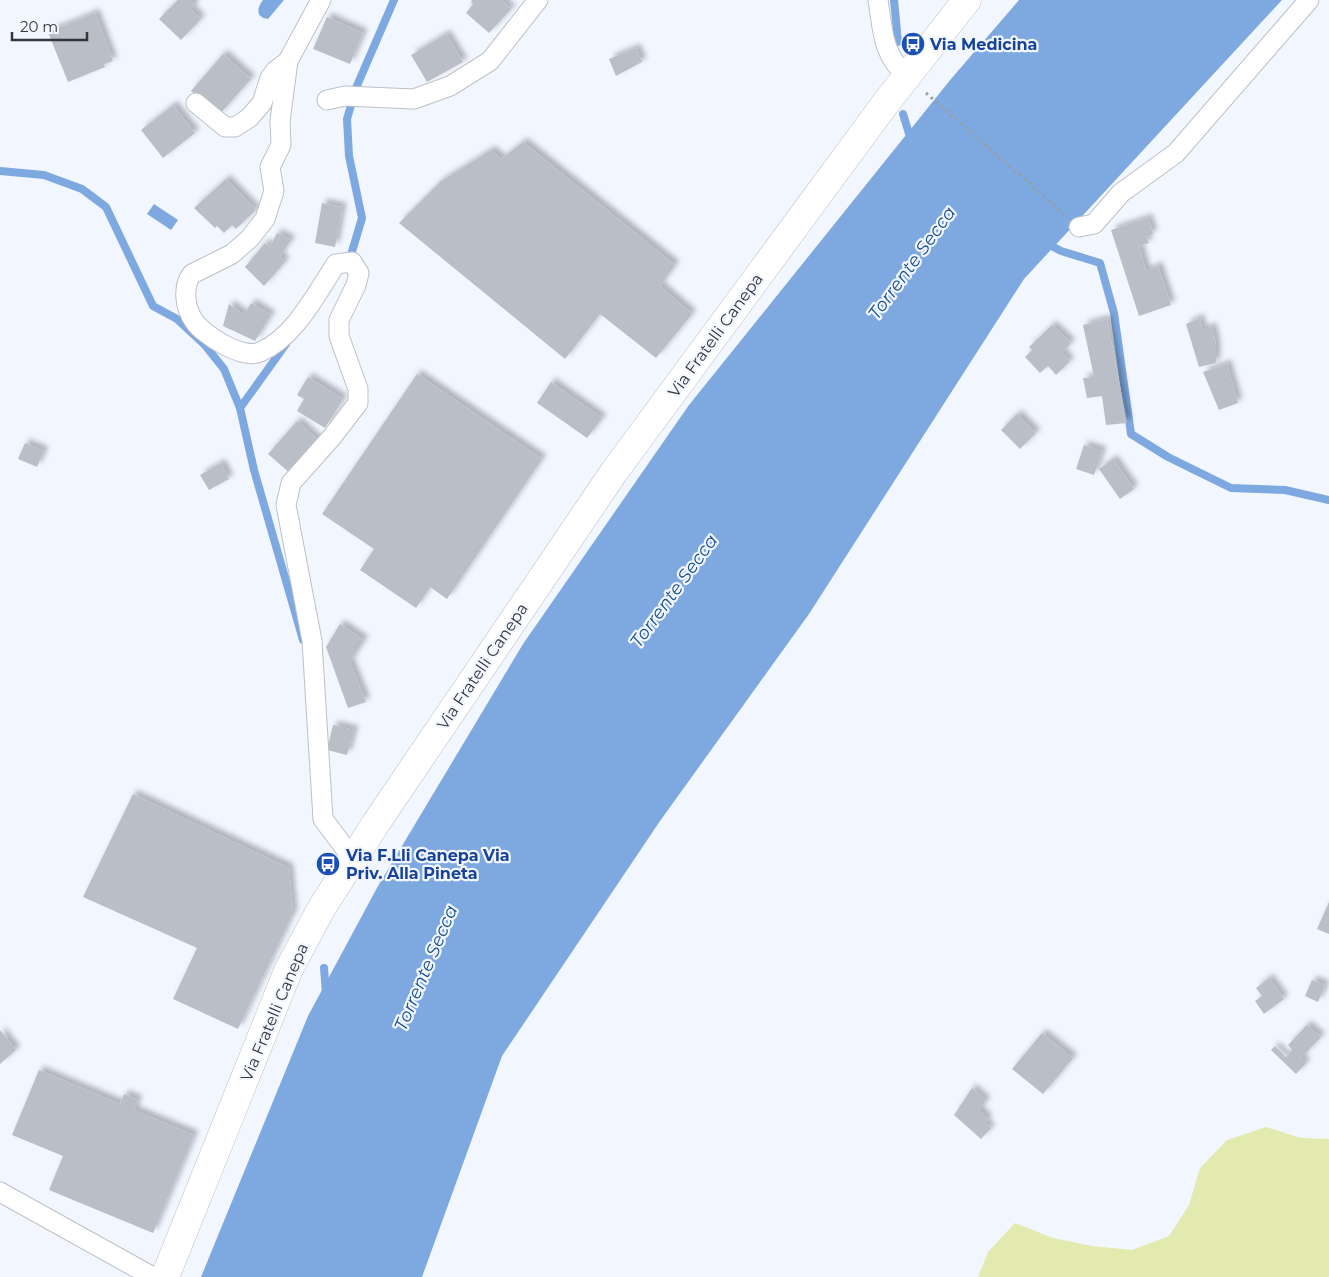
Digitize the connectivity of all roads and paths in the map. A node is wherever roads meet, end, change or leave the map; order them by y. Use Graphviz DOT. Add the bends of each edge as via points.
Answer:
graph roads {
  1 [pos="321,0"];
  2 [pos="538,0"];
  3 [pos="878,0"];
  4 [pos="967,0"];
  5 [pos="1309,0"];
  6 [pos="288,61"];
  7 [pos="907,76"];
  8 [pos="327,100"];
  9 [pos="196,103"];
  10 [pos="1079,228"];
  11 [pos="353,859"];
  12 [pos="0,1192"];
  13 [pos="153,1277"];
  14 [pos="165,1277"];
  1 -- 6 [label="street"];
  2 -- 8 [label="street" via="490,61 450,86 414,99 345,96"];
  3 -- 7 [label="street" via="886,50 894,65"];
  4 -- 7 [label="main road, Via Fratelli Canepa"];
  5 -- 10 [label="street" via="1176,153 1122,193 1094,224"];
  6 -- 9 [label="street" via="270,78 262,103 249,118 235,127 225,127"];
  6 -- 11 [label="street" via="280,121 281,145 270,167 274,191 265,219 232,254 192,274 188,279 186,302 194,322 229,349 257,354 277,343 294,324 336,264 352,262 358,272 356,284 339,320 339,336 358,389 358,403 332,438 291,483 286,505 312,641 323,819"];
  7 -- 10 [label="path"];
  7 -- 11 [label="main road, Via Fratelli Canepa" via="614,472"];
  11 -- 14 [label="main road, Via Fratelli Canepa" via="321,909 288,971"];
  12 -- 13 [label="street"];
}
